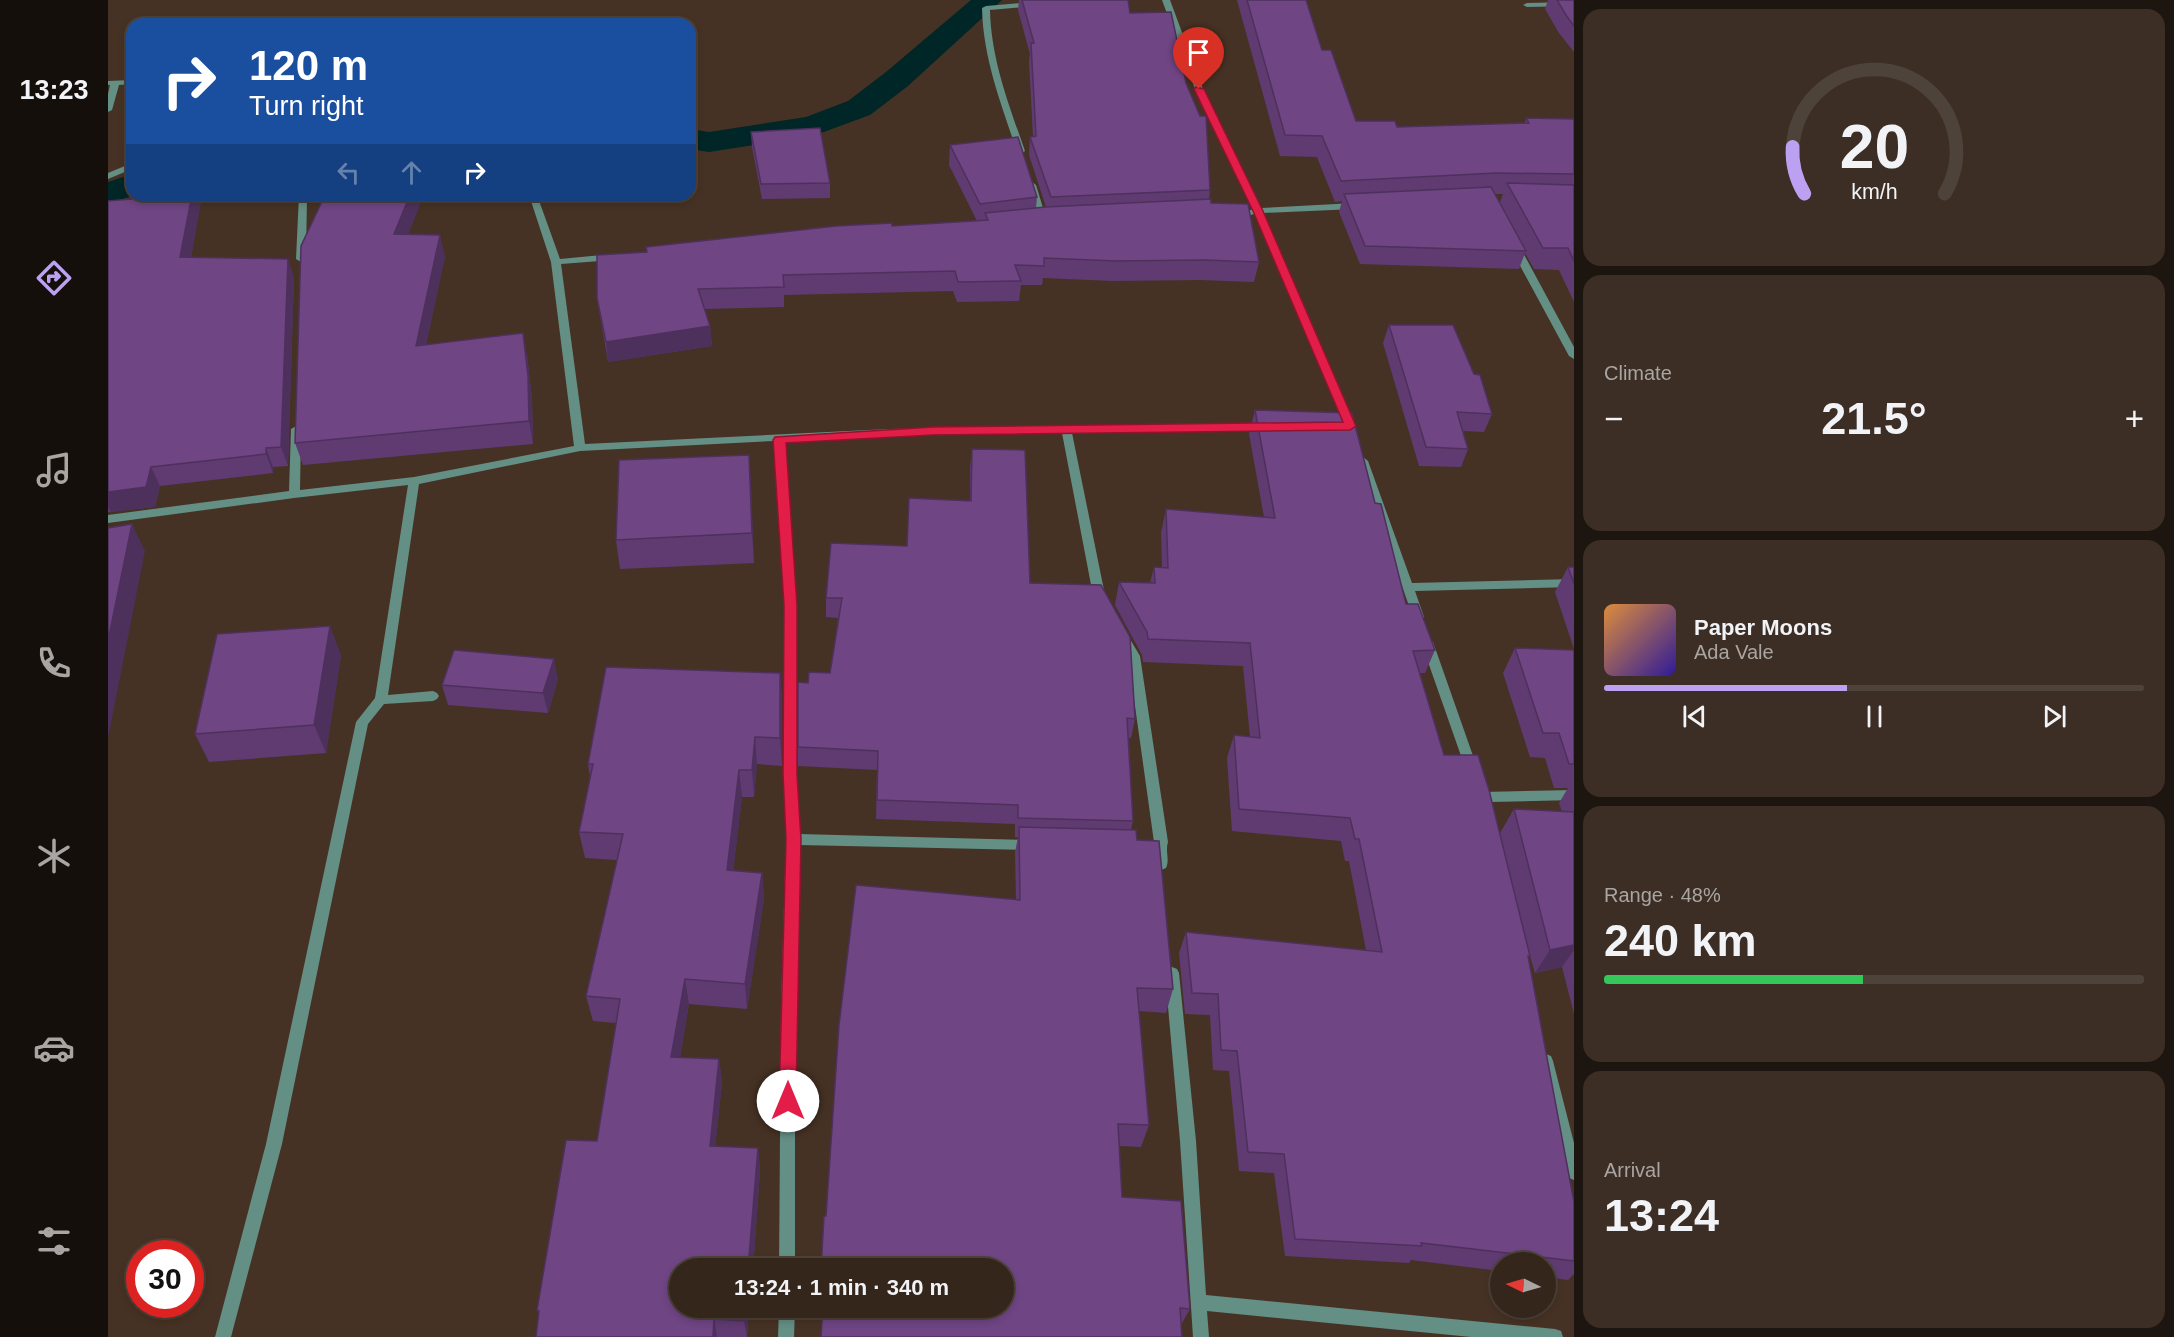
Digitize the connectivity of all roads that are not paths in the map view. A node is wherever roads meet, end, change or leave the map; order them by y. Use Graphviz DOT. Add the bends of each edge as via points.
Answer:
graph roads {
  1 [pos="1166,0"];
  2 [pos="1040,4"];
  3 [pos="1574,4"];
  4 [pos="1527,5"];
  5 [pos="126,82"];
  6 [pos="111,83"];
  7 [pos="108,110"];
  8 [pos="1025,164"];
  9 [pos="126,168"];
  10 [pos="108,176"];
  11 [pos="1029,176"];
  12 [pos="303,201"];
  13 [pos="535,201"];
  14 [pos="1362,206"];
  15 [pos="1258,211"];
  16 [pos="1235,213"];
  17 [pos="1055,220"];
  18 [pos="1043,221"];
  19 [pos="1032,222"];
  20 [pos="1511,240"];
  21 [pos="626,256"];
  22 [pos="556,262"];
  23 [pos="301,267"];
  24 [pos="1574,356"];
  25 [pos="297,422"];
  26 [pos="1280,426"];
  27 [pos="1066,428"];
  28 [pos="779,440"];
  29 [pos="580,448"];
  30 [pos="414,481"];
  31 [pos="294,494"];
  32 [pos="108,519"];
  33 [pos="1574,583"];
  34 [pos="1408,587"];
  35 [pos="1108,609"];
  36 [pos="1118,627"];
  37 [pos="434,696"];
  38 [pos="381,700"];
  39 [pos="1574,795"];
  40 [pos="1482,797"];
  41 [pos="1487,819"];
  42 [pos="793,839"];
  43 [pos="1041,845"];
  44 [pos="1163,883"];
  45 [pos="1170,953"];
  46 [pos="1543,1048"];
  47 [pos="1574,1173"];
  48 [pos="787,1258"];
  49 [pos="1199,1302"];
  50 [pos="787,1318"];
  51 [pos="222,1337"];
  52 [pos="786,1337"];
  53 [pos="1201,1337"];
  54 [pos="1555,1337"];
  1 -- 15 [label="street" via="1199,89"];
  2 -- 8 [label="street" via="986,8 999,85"];
  3 -- 4 [label="street"];
  5 -- 6 [label="street"];
  6 -- 7 [label="street"];
  9 -- 10 [label="street"];
  11 -- 18 [label="street"];
  12 -- 23 [label="street"];
  13 -- 22 [label="street"];
  14 -- 15 [label="street"];
  15 -- 16 [label="street"];
  15 -- 34 [label="street"];
  17 -- 18 [label="street"];
  18 -- 19 [label="street"];
  20 -- 24 [label="street"];
  21 -- 22 [label="street"];
  22 -- 29 [label="street"];
  25 -- 31 [label="street"];
  26 -- 27 [label="street"];
  27 -- 28 [label="street" via="889,432"];
  27 -- 35 [label="street" via="1098,590"];
  28 -- 29 [label="street"];
  28 -- 42 [label="street" via="790,605"];
  29 -- 30 [label="street"];
  30 -- 31 [label="street"];
  30 -- 38 [label="street"];
  31 -- 32 [label="street"];
  33 -- 34 [label="street"];
  34 -- 40 [label="street"];
  36 -- 44 [label="street" via="1134,656 1161,842 1153,848"];
  37 -- 38 [label="street"];
  38 -- 51 [label="street" via="362,722 274,1144"];
  39 -- 40 [label="street"];
  40 -- 41 [label="street"];
  42 -- 43 [label="street"];
  42 -- 48 [label="street"];
  45 -- 49 [label="street"];
  46 -- 47 [label="street"];
  49 -- 53 [label="street"];
  49 -- 54 [label="street"];
  50 -- 52 [label="street"];
}
